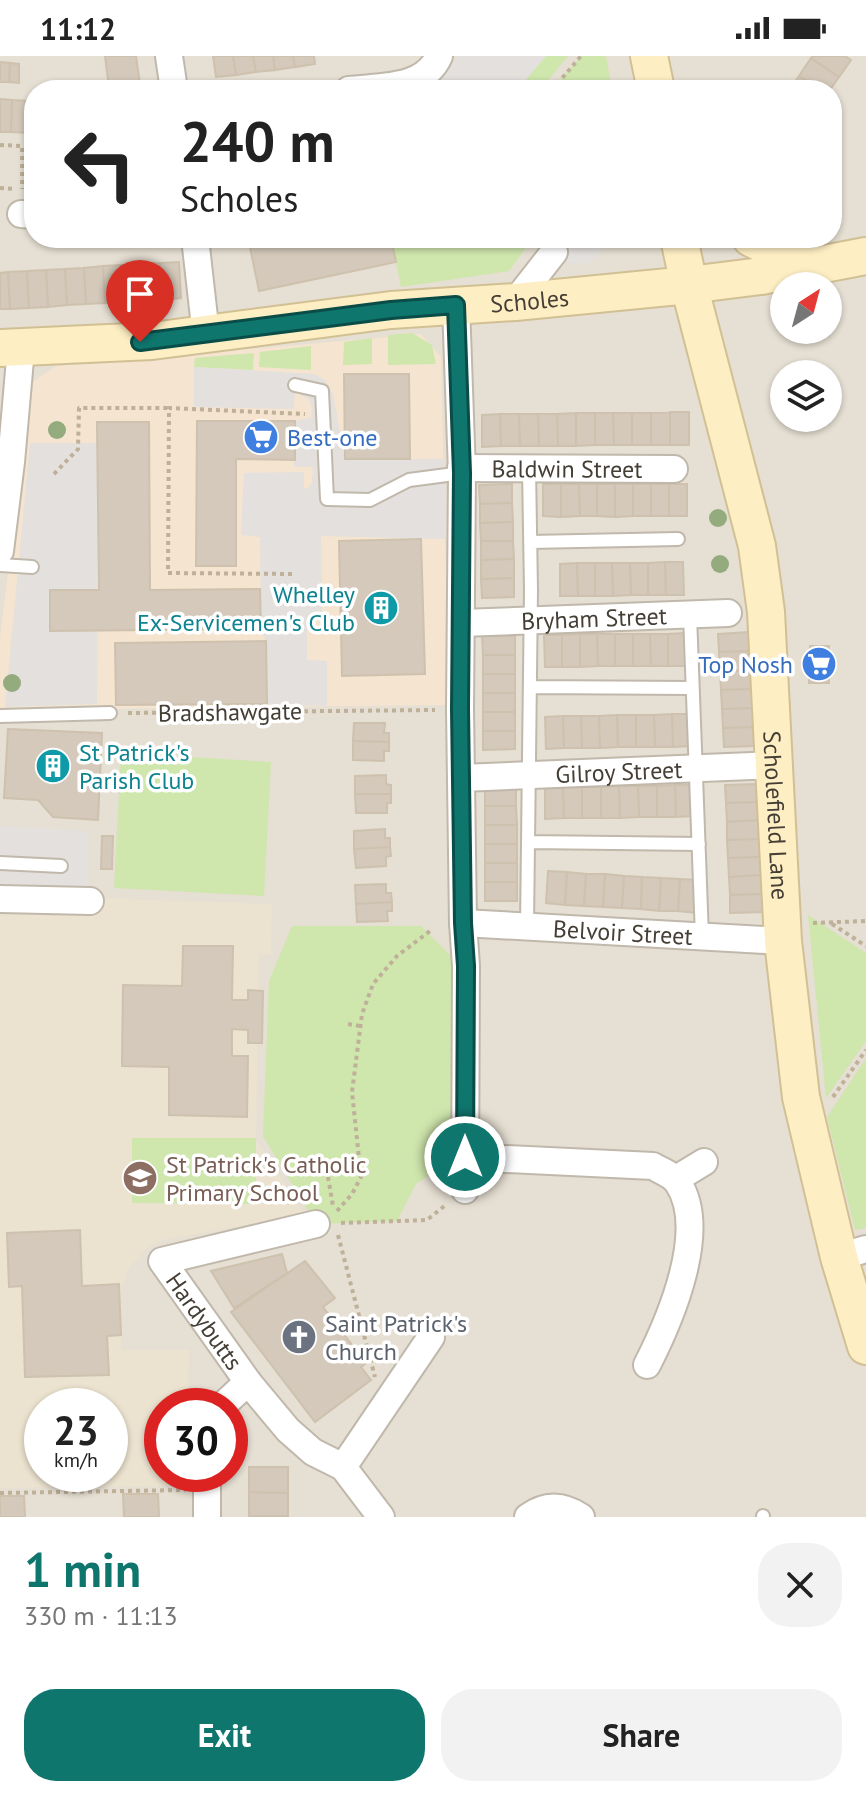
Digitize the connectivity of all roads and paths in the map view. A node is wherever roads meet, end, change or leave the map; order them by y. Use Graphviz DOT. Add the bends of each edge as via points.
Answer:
graph roads {
  1 [pos="169,56"];
  2 [pos="439,56"];
  3 [pos="581,56"];
  4 [pos="649,56"];
  5 [pos="173,80"];
  6 [pos="417,80"];
  7 [pos="561,80"];
  8 [pos="654,80"];
  9 [pos="0,145"];
  10 [pos="24,176"];
  11 [pos="196,248"];
  12 [pos="681,248"];
  13 [pos="771,248"];
  14 [pos="554,252"];
  15 [pos="866,256"];
  16 [pos="810,267"];
  17 [pos="689,285"];
  18 [pos="515,302"];
  19 [pos="456,305"];
  20 [pos="206,335"];
  21 [pos="10,348"];
  22 [pos="295,385"];
  23 [pos="169,408"];
  24 [pos="324,415"];
  25 [pos="529,468"];
  26 [pos="674,469"];
  27 [pos="461,470"];
  28 [pos="54,474"];
  29 [pos="678,539"];
  30 [pos="530,542"];
  31 [pos="0,551"];
  32 [pos="0,565"];
  33 [pos="32,567"];
  34 [pos="292,574"];
  35 [pos="728,613"];
  36 [pos="690,615"];
  37 [pos="529,621"];
  38 [pos="462,623"];
  39 [pos="530,687"];
  40 [pos="691,688"];
  41 [pos="460,709"];
  42 [pos="110,713"];
  43 [pos="0,716"];
  44 [pos="775,765"];
  45 [pos="696,768"];
  46 [pos="530,775"];
  47 [pos="461,778"];
  48 [pos="529,842"];
  49 [pos="699,844"];
  50 [pos="0,863"];
  51 [pos="61,866"];
  52 [pos="0,899"];
  53 [pos="90,901"];
  54 [pos="866,921"];
  55 [pos="463,923"];
  56 [pos="830,923"];
  57 [pos="527,927"];
  58 [pos="430,931"];
  59 [pos="783,932"];
  60 [pos="702,937"];
  61 [pos="866,946"];
  62 [pos="348,1024"];
  63 [pos="360,1026"];
  64 [pos="866,1050"];
  65 [pos="832,1098"];
  66 [pos="465,1157"];
  67 [pos="704,1162"];
  68 [pos="328,1177"];
  69 [pos="676,1179"];
  70 [pos="465,1190"];
  71 [pos="316,1224"];
  72 [pos="852,1253"];
  73 [pos="431,1337"];
  74 [pos="866,1346"];
  75 [pos="647,1365"];
  76 [pos="248,1382"];
  77 [pos="242,1388"];
  78 [pos="383,1409"];
  79 [pos="343,1467"];
  80 [pos="144,1485"];
  81 [pos="207,1492"];
  82 [pos="0,1493"];
  83 [pos="207,1517"];
  84 [pos="381,1517"];
  85 [pos="528,1517"];
  86 [pos="581,1517"];
  1 -- 5 [label="street"];
  2 -- 6 [label="street"];
  3 -- 7 [label="path"];
  4 -- 8 [label="street"];
  9 -- 10 [label="path" via="22,146"];
  11 -- 20 [label="street"];
  12 -- 17 [label="street, Scholefield Lane"];
  13 -- 16 [label="street"];
  14 -- 18 [label="street"];
  15 -- 16 [label="street, Scholes"];
  16 -- 17 [label="street, Scholes"];
  17 -- 18 [label="street, Scholes"];
  17 -- 44 [label="street, Scholefield Lane" via="757,546"];
  18 -- 19 [label="street, Scholes"];
  19 -- 20 [label="street, Scholes"];
  19 -- 27 [label="street"];
  20 -- 21 [label="street, Scholes"];
  21 -- 31 [label="street" via="11,462"];
  22 -- 24 [label="lane" via="322,391"];
  23 -- 24 [label="path"];
  23 -- 28 [label="path" via="79,408 78,449"];
  23 -- 34 [label="path" via="168,573"];
  24 -- 27 [label="lane" via="327,499 370,500 409,480"];
  25 -- 26 [label="street, Baldwin Street"];
  25 -- 27 [label="street, Baldwin Street"];
  25 -- 30 [label="lane"];
  27 -- 38 [label="street"];
  29 -- 30 [label="lane"];
  30 -- 37 [label="lane"];
  32 -- 33 [label="lane"];
  35 -- 36 [label="street, Bryham Street"];
  36 -- 37 [label="street, Bryham Street"];
  36 -- 40 [label="lane"];
  37 -- 38 [label="street, Bryham Street"];
  37 -- 39 [label="lane"];
  38 -- 41 [label="street"];
  39 -- 40 [label="lane"];
  39 -- 46 [label="lane"];
  40 -- 45 [label="lane"];
  41 -- 42 [label="path, Bradshawgate"];
  41 -- 47 [label="street"];
  42 -- 43 [label="lane"];
  44 -- 45 [label="street, Gilroy Street"];
  44 -- 59 [label="street, Scholefield Lane"];
  45 -- 46 [label="street, Gilroy Street"];
  45 -- 49 [label="lane"];
  46 -- 47 [label="street, Gilroy Street"];
  46 -- 48 [label="lane"];
  47 -- 55 [label="street"];
  48 -- 49 [label="lane"];
  48 -- 57 [label="lane"];
  49 -- 60 [label="lane"];
  50 -- 51 [label="lane"];
  52 -- 53 [label="street"];
  54 -- 56 [label="path"];
  55 -- 57 [label="street, Belvoir Street"];
  55 -- 66 [label="street"];
  56 -- 59 [label="path"];
  56 -- 61 [label="path"];
  57 -- 60 [label="street, Belvoir Street"];
  58 -- 63 [label="path" via="397,956 373,984"];
  59 -- 60 [label="street, Belvoir Street"];
  59 -- 72 [label="street, Scholefield Lane" via="803,1107"];
  62 -- 63 [label="path"];
  63 -- 68 [label="path" via="352,1092 361,1177 334,1213"];
  64 -- 65 [label="path"];
  66 -- 69 [label="street" via="653,1166"];
  66 -- 70 [label="street"];
  67 -- 69 [label="street"];
  69 -- 75 [label="street" via="688,1202 690,1229 674,1336"];
  70 -- 78 [label="path" via="427,1220 335,1223"];
  71 -- 76 [label="street, Hardybutts" via="162,1261"];
  72 -- 74 [label="street, Scholefield Lane"];
  73 -- 78 [label="street"];
  76 -- 77 [label="street"];
  76 -- 79 [label="street, Hardybutts" via="303,1445"];
  78 -- 79 [label="street"];
  79 -- 84 [label="street, Hardybutts"];
  80 -- 82 [label="path"];
  81 -- 83 [label="street"];
  85 -- 86 [label="street" via="541,1508 568,1509"];
}
